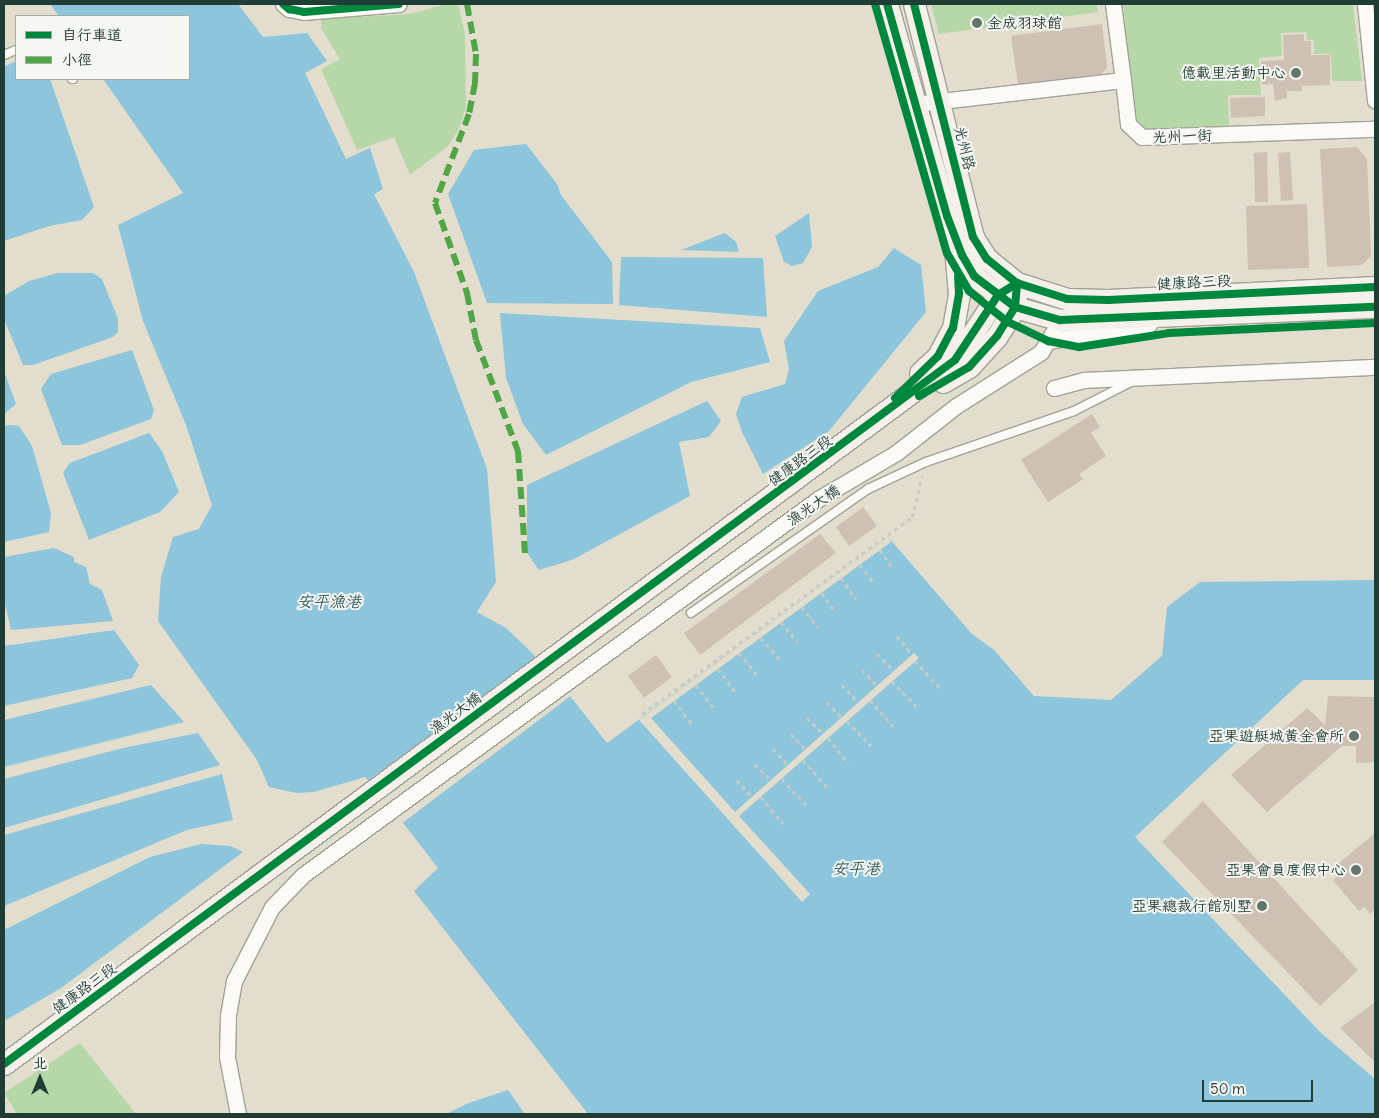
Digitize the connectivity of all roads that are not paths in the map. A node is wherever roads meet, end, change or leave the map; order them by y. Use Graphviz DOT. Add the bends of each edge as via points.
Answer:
graph roads {
  1 [pos="283,4"];
  2 [pos="399,4"];
  3 [pos="887,4"];
  4 [pos="914,4"];
  5 [pos="1113,4"];
  6 [pos="1365,4"];
  7 [pos="1371,24"];
  8 [pos="1123,80"];
  9 [pos="939,100"];
  10 [pos="1375,100"];
  11 [pos="915,104"];
  12 [pos="1375,129"];
  13 [pos="947,216"];
  14 [pos="1017,283"];
  15 [pos="1375,287"];
  16 [pos="1006,301"];
  17 [pos="1375,308"];
  18 [pos="1193,315"];
  19 [pos="1060,320"];
  20 [pos="1048,341"];
  21 [pos="1375,366"];
  22 [pos="1140,377"];
  23 [pos="1054,388"];
  24 [pos="870,426"];
  25 [pos="746,517"];
  26 [pos="691,613"];
  27 [pos="181,934"];
  28 [pos="4,1064"];
  29 [pos="238,1114"];
  1 -- 2 [label="street" via="288,9 304,12"];
  3 -- 11 [label="street"];
  4 -- 9 [label="street, 光州路"];
  5 -- 8 [label="street, 光州一街"];
  6 -- 7 [label="street"];
  7 -- 10 [label="street"];
  8 -- 9 [label="street"];
  8 -- 12 [label="street, 光州一街" via="1128,124 1142,137"];
  9 -- 11 [label="street"];
  9 -- 14 [label="street, 光州路" via="974,237 987,258"];
  11 -- 13 [label="street"];
  13 -- 16 [label="street" via="974,276"];
  13 -- 24 [label="street" via="959,287 953,328 938,356"];
  14 -- 15 [label="street, 健康路三段" via="1067,299 1108,300"];
  14 -- 16 [label="street, 健康路三段"];
  16 -- 19 [label="street"];
  16 -- 24 [label="street, 健康路三段" via="955,360"];
  17 -- 18 [label="street"];
  18 -- 19 [label="street"];
  18 -- 20 [label="street" via="1089,337"];
  19 -- 20 [label="street, 漁光大橋"];
  20 -- 29 [label="street, 漁光大橋" via="1041,352 956,406 896,453 818,499 303,875 272,907 234,981 228,1015 227,1057"];
  21 -- 22 [label="street"];
  22 -- 23 [label="street" via="1084,380"];
  22 -- 26 [label="lane" via="1074,411 926,462 868,489"];
  24 -- 25 [label="street, 健康路三段"];
  25 -- 27 [label="street, 漁光大橋"];
  27 -- 28 [label="street, 健康路三段"];
}
